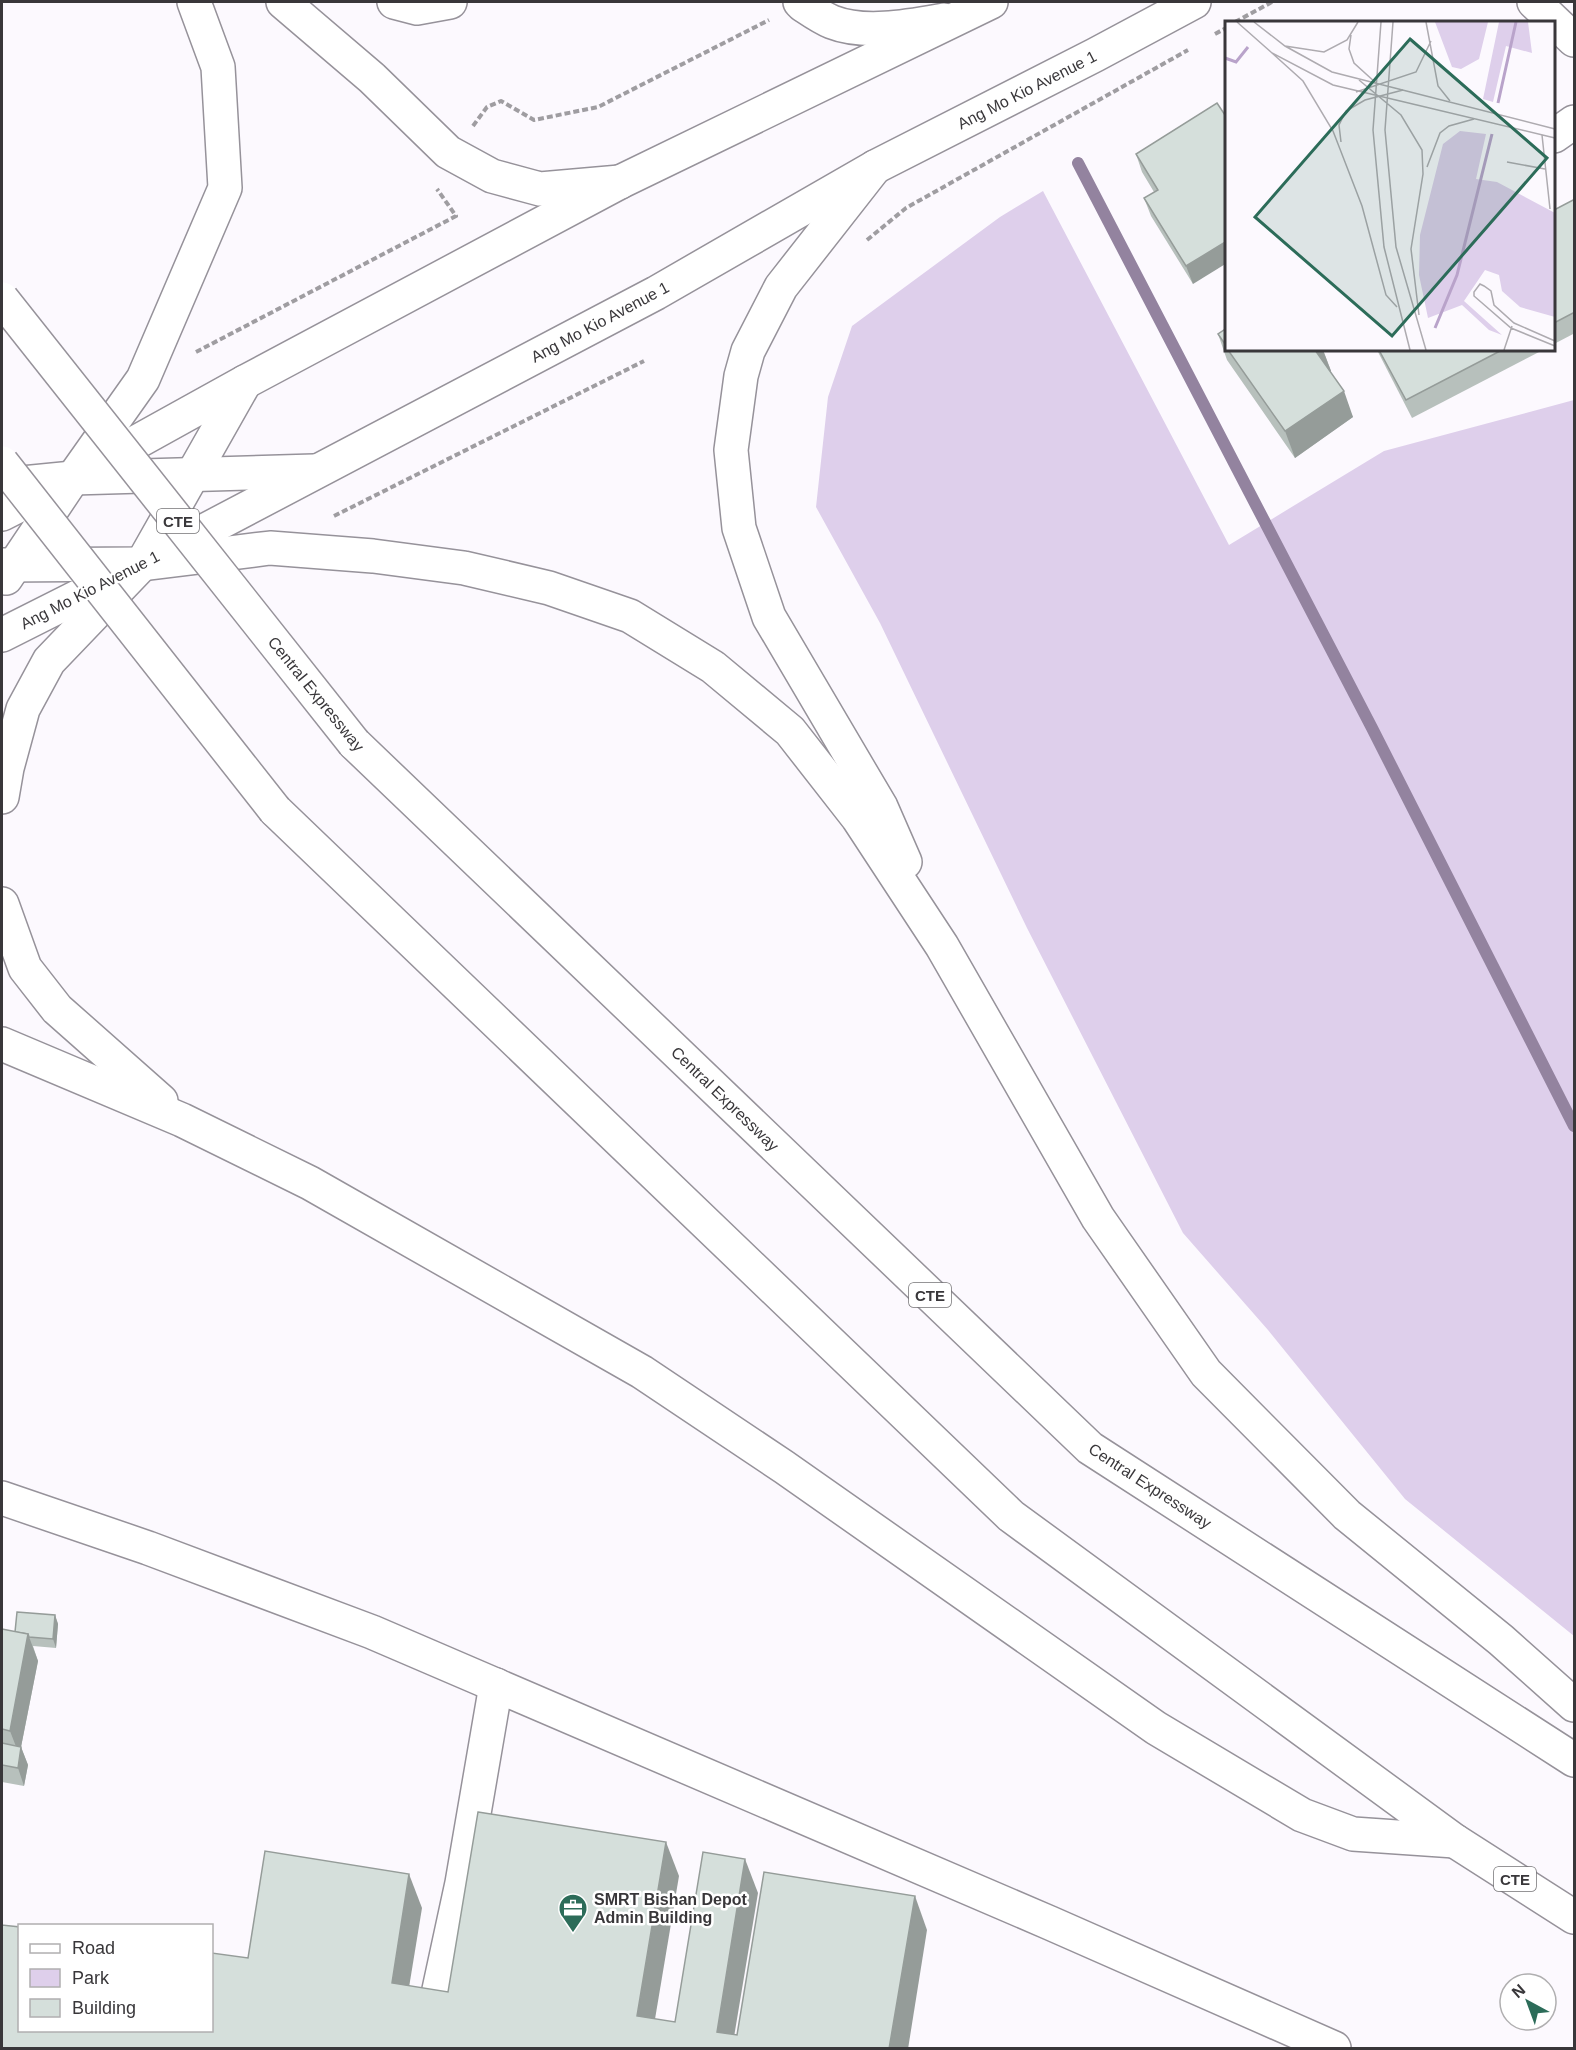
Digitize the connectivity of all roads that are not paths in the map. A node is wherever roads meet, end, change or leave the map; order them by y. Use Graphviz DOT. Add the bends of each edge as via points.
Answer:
graph roads {
  1 [pos="194,2"];
  2 [pos="283,2"];
  3 [pos="394,2"];
  4 [pos="450,2"];
  5 [pos="800,2"];
  6 [pos="991,2"];
  7 [pos="1194,2"];
  8 [pos="1534,2"];
  9 [pos="958,18"];
  10 [pos="1554,21"];
  11 [pos="1555,21"];
  12 [pos="1575,40"];
  13 [pos="1575,122"];
  14 [pos="1555,135"];
  15 [pos="875,167"];
  16 [pos="620,182"];
  17 [pos="2,299"];
  18 [pos="245,382"];
  19 [pos="2,463"];
  20 [pos="314,471"];
  21 [pos="193,474"];
  22 [pos="73,478"];
  23 [pos="2,485"];
  24 [pos="2,514"];
  25 [pos="141,564"];
  26 [pos="6,571"];
  27 [pos="2,635"];
  28 [pos="2,797"];
  29 [pos="2,904"];
  30 [pos="942,946"];
  31 [pos="2,1044"];
  32 [pos="182,1120"];
  33 [pos="2,1498"];
  34 [pos="496,1685"];
  35 [pos="1575,1705"];
  36 [pos="1575,1760"];
  37 [pos="1455,1841"];
  38 [pos="1575,1917"];
  39 [pos="432,2022"];
  40 [pos="1334,2049"];
  1 -- 22 [label="main road" via="218,67 225,188 143,379"];
  2 -- 16 [label="main road" via="372,78 448,152 492,176 540,189"];
  3 -- 4 [label="main road" via="417,8"];
  5 -- 9 [label="main road" via="832,22 856,27 900,28"];
  6 -- 9 [label="main road"];
  7 -- 15 [label="main road, Ang Mo Kio Avenue 1"];
  8 -- 10 [label="main road"];
  9 -- 16 [label="main road"];
  11 -- 12 [label="main road"];
  13 -- 14 [label="main road"];
  15 -- 20 [label="main road, Ang Mo Kio Avenue 1" via="656,293"];
  15 -- 30 [label="main road" via="781,286 748,351 731,450 739,528 769,616 881,807"];
  16 -- 18 [label="main road"];
  17 -- 36 [label="main road, Central Expressway / CTE, bridge" via="354,743 1090,1448"];
  18 -- 21 [label="main road"];
  18 -- 22 [label="main road"];
  19 -- 37 [label="main road, CTE, bridge" via="275,810 1011,1516"];
  20 -- 21 [label="main road"];
  20 -- 25 [label="main road, Ang Mo Kio Avenue 1"];
  21 -- 22 [label="main road"];
  21 -- 25 [label="main road"];
  22 -- 23 [label="main road"];
  22 -- 24 [label="main road"];
  22 -- 26 [label="main road"];
  25 -- 26 [label="main road"];
  25 -- 27 [label="main road, Ang Mo Kio Avenue 1"];
  25 -- 28 [label="main road" via="49,661 23,709"];
  25 -- 30 [label="main road" via="270,548 373,556 464,568 549,588 630,616 713,667 790,731 858,818"];
  29 -- 32 [label="main road" via="25,968 57,1009"];
  30 -- 35 [label="main road" via="1098,1218 1206,1373 1347,1515"];
  31 -- 32 [label="main road"];
  32 -- 37 [label="main road" via="310,1182 642,1372 1156,1728 1302,1815 1353,1834"];
  33 -- 34 [label="main road" via="361,1628"];
  34 -- 39 [label="main road" via="462,1883"];
  34 -- 40 [label="main road"];
  37 -- 38 [label="main road, CTE"];
}
